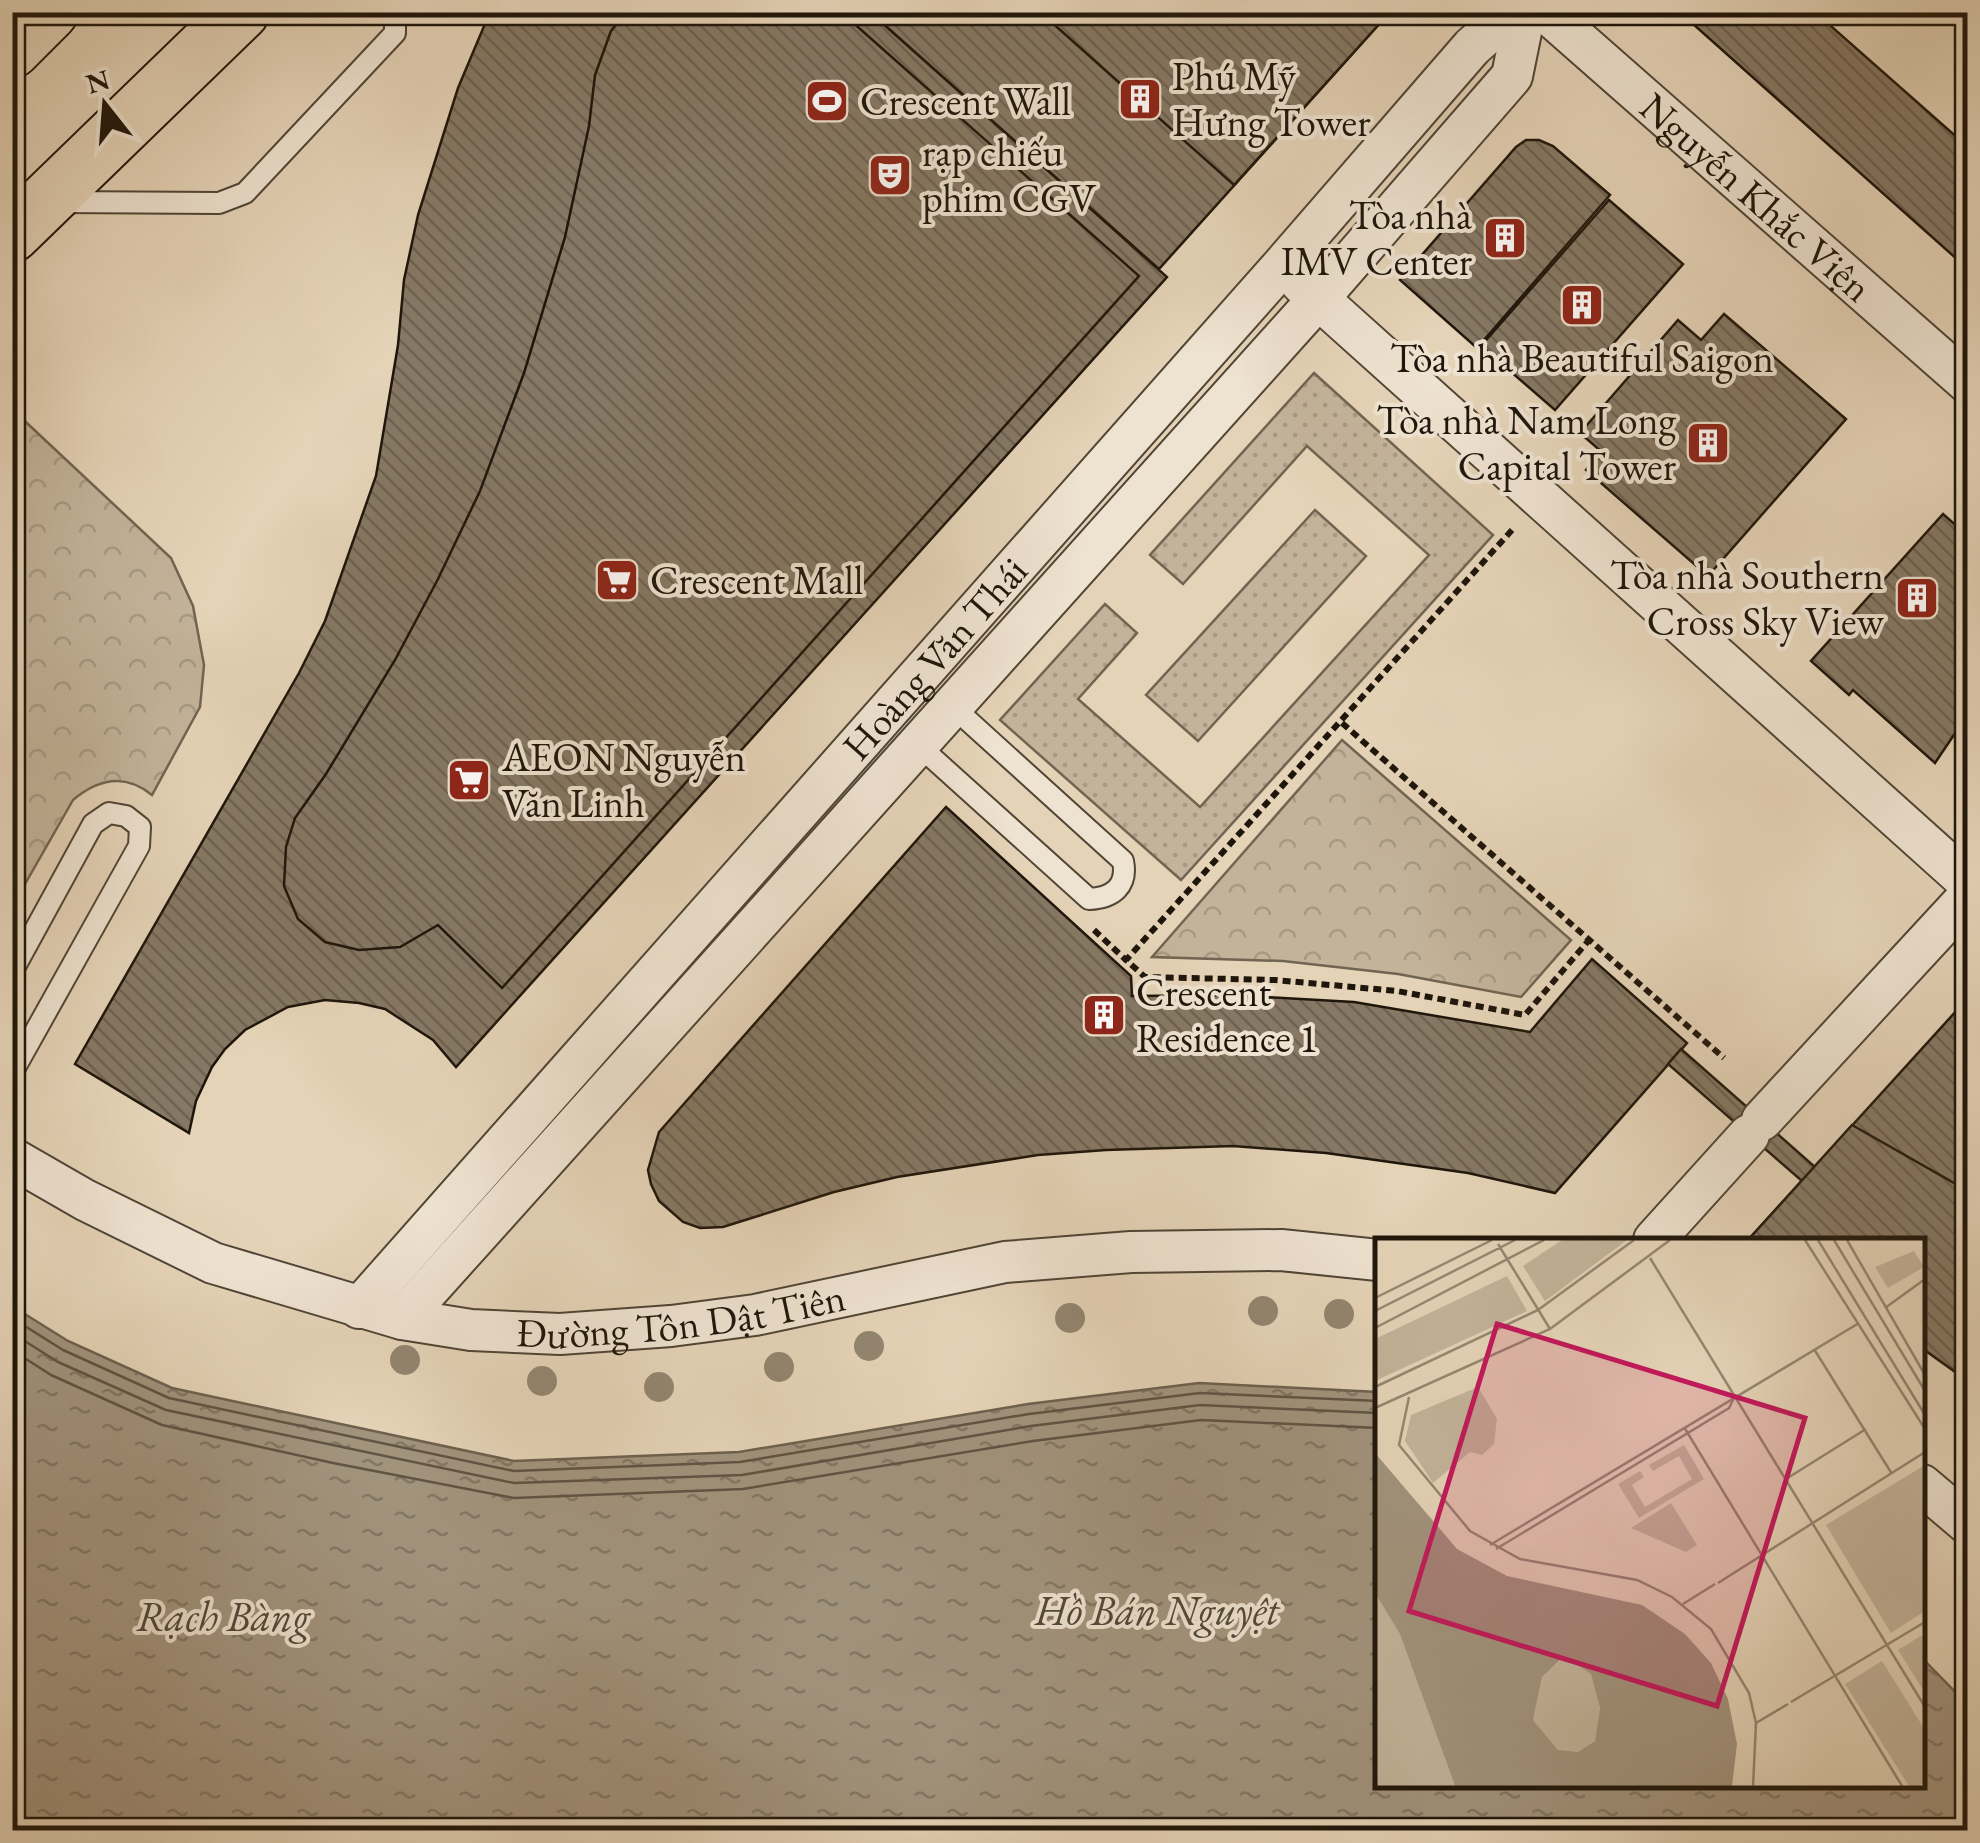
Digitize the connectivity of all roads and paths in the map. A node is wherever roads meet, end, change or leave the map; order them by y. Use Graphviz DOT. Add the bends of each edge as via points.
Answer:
graph roads {
  1 [pos="50,12"];
  2 [pos="241,12"];
  3 [pos="395,12"];
  4 [pos="1511,12"];
  5 [pos="1525,12"];
  6 [pos="1546,12"];
  7 [pos="12,50"];
  8 [pos="29,218"];
  9 [pos="1282,266"];
  10 [pos="1319,298"];
  11 [pos="1968,383"];
  12 [pos="1059,519"];
  13 [pos="1512,530"];
  14 [pos="1092,549"];
  15 [pos="952,706"];
  16 [pos="1342,723"];
  17 [pos="917,744"];
  18 [pos="1968,882"];
  19 [pos="1968,897"];
  20 [pos="1589,940"];
  21 [pos="12,972"];
  22 [pos="1724,1058"];
  23 [pos="12,1073"];
  24 [pos="12,1158"];
  25 [pos="1656,1238"];
  26 [pos="1375,1260"];
  27 [pos="360,1308"];
  28 [pos="402,1320"];
  29 [pos="1925,1488"];
  30 [pos="1968,1524"];
  1 -- 7 [label="highway"];
  2 -- 8 [label="highway"];
  3 -- 8 [label="lane" via="395,34 244,193 219,204"];
  4 -- 9 [label="street, Hoàng Văn Thái" via="1472,47"];
  5 -- 10 [label="street, Hoàng Văn Thái" via="1512,76"];
  6 -- 11 [label="street, Nguyễn Khắc Viện"];
  9 -- 10 [label="street"];
  9 -- 12 [label="street, Hoàng Văn Thái"];
  10 -- 14 [label="street, Hoàng Văn Thái"];
  10 -- 18 [label="street"];
  12 -- 14 [label="street"];
  12 -- 27 [label="street, Hoàng Văn Thái"];
  13 -- 16 [label="path"];
  14 -- 15 [label="street, Hoàng Văn Thái"];
  15 -- 17 [label="street, Hoàng Văn Thái"];
  15 -- 17 [label="lane" via="1123,861 1126,874 1118,890 1089,899"];
  16 -- 20 [label="path"];
  16 -- 20 [label="path" via="1126,960 1146,978 1379,990 1524,1015"];
  17 -- 28 [label="street, Hoàng Văn Thái"];
  19 -- 25 [label="street"];
  20 -- 22 [label="path"];
  21 -- 23 [label="lane" via="94,824 109,813 126,816 140,828 139,846"];
  24 -- 27 [label="street, Đường Tôn Dật Tiên" via="213,1263"];
  26 -- 28 [label="street, Đường Tôn Dật Tiên" via="1280,1250 1004,1262 755,1314 560,1334"];
  27 -- 28 [label="street, Đường Tôn Dật Tiên"];
  29 -- 30 [label="street"];
}
